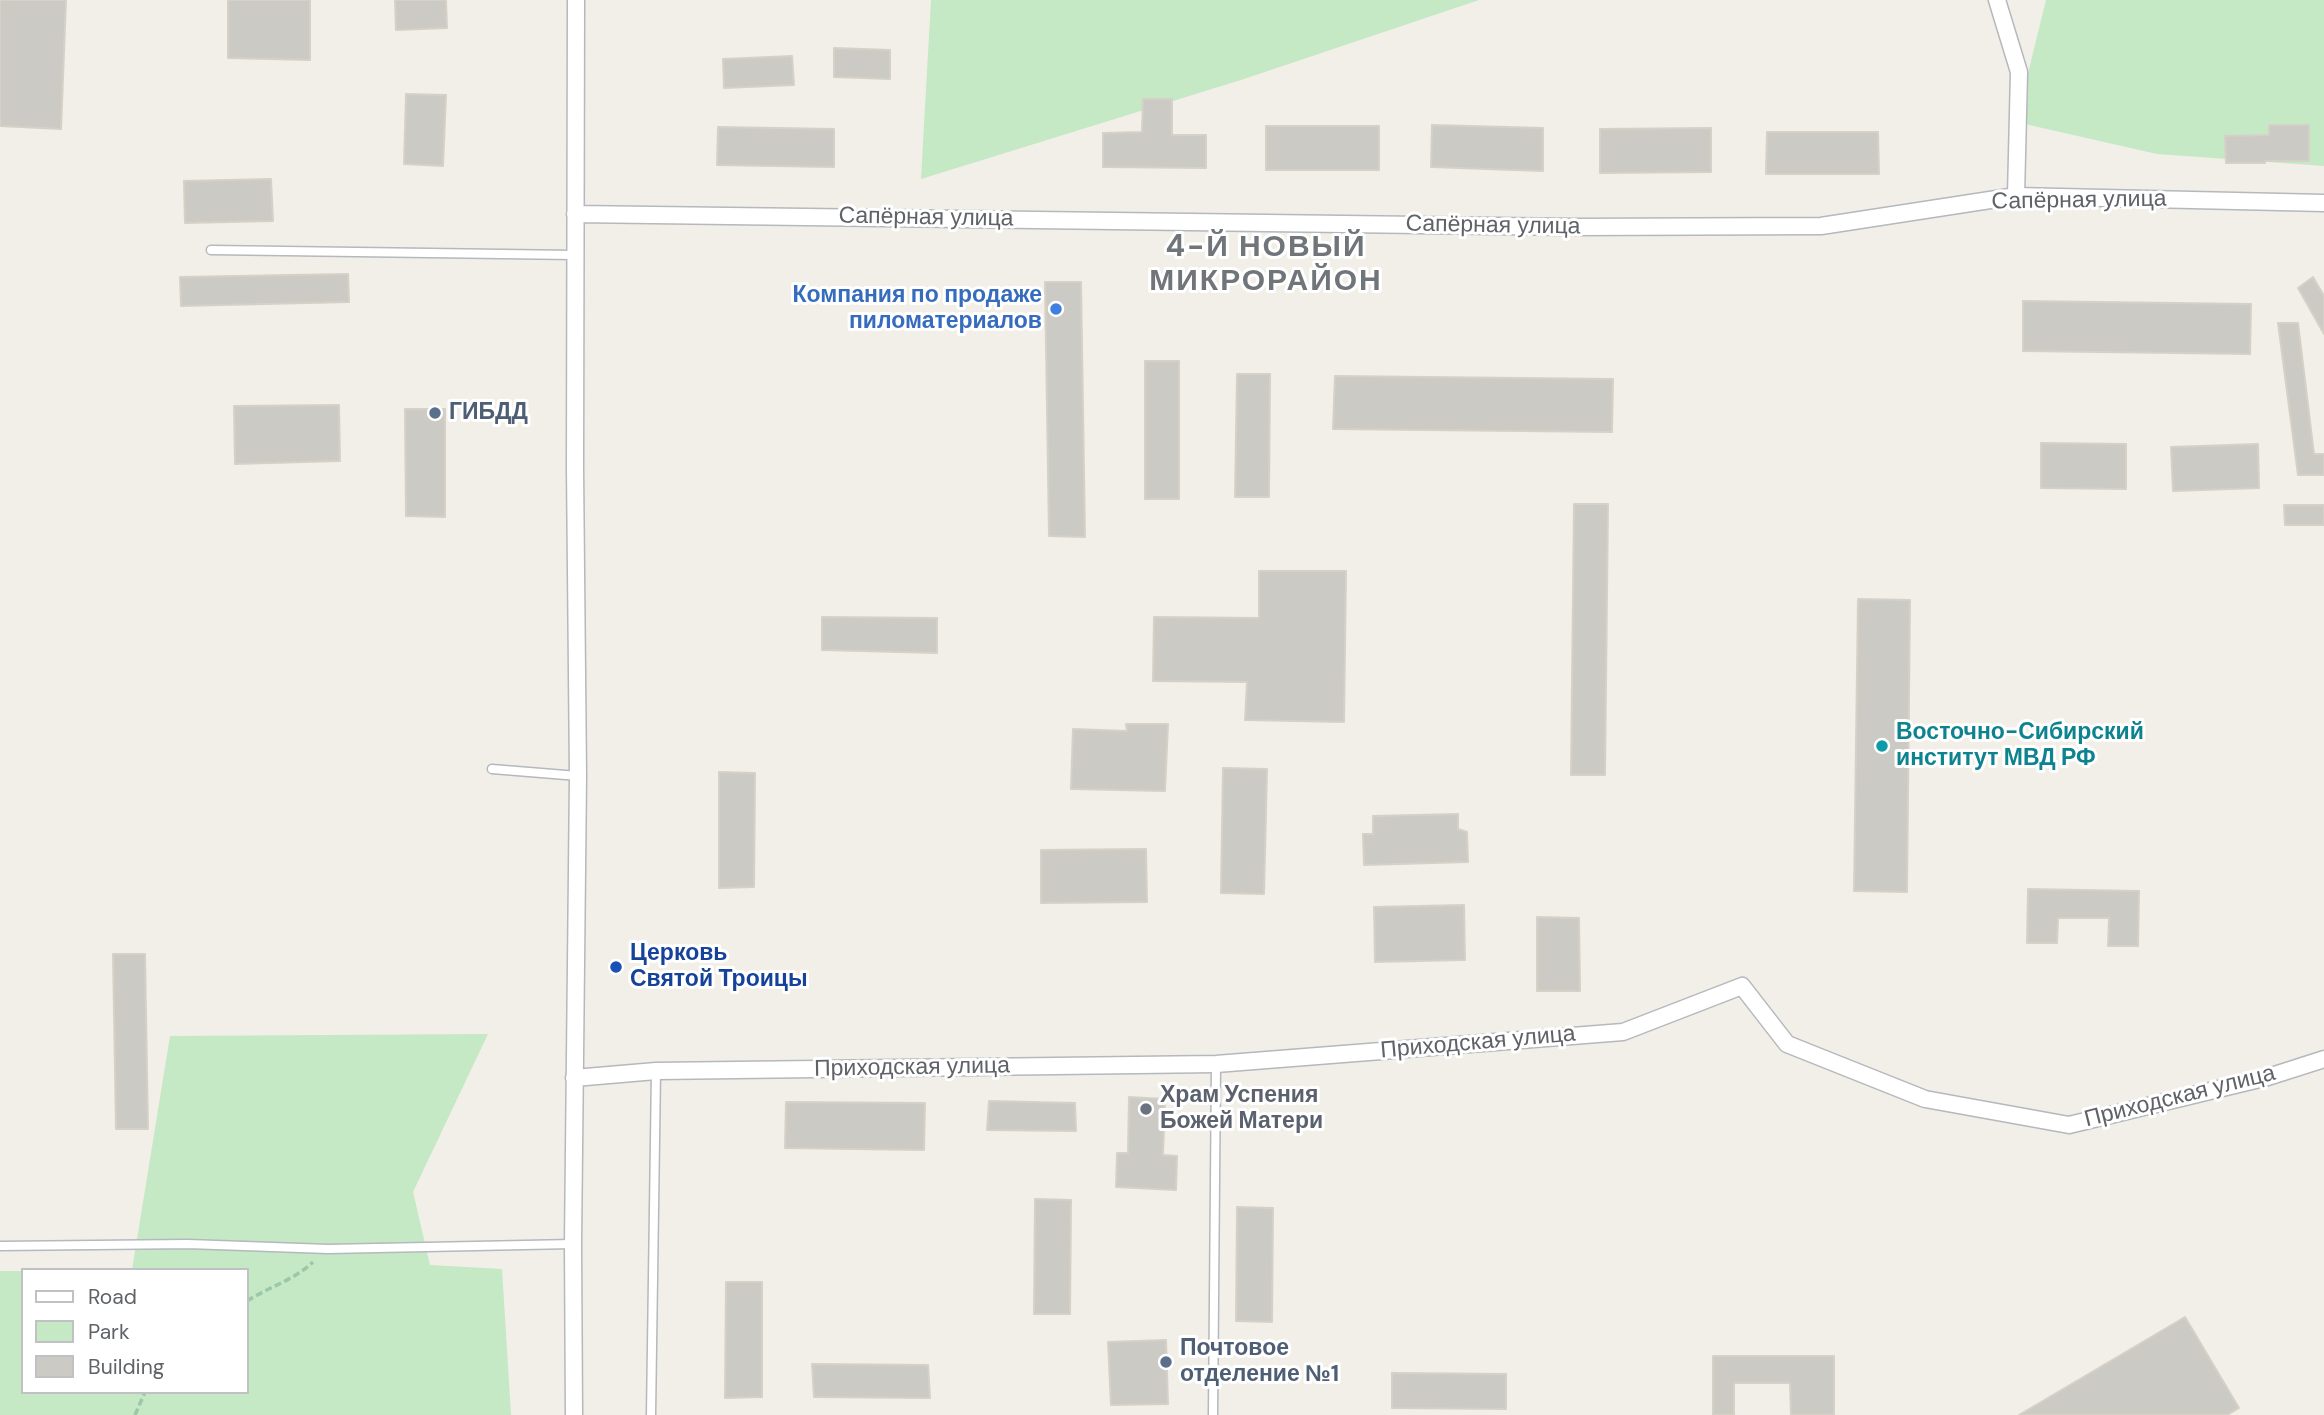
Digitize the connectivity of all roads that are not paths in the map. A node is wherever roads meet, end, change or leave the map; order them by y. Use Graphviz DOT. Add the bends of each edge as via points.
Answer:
graph roads {
  1 [pos="576,0"];
  2 [pos="1997,0"];
  3 [pos="2016,197"];
  4 [pos="2324,203"];
  5 [pos="575,214"];
  6 [pos="211,250"];
  7 [pos="575,255"];
  8 [pos="492,769"];
  9 [pos="579,776"];
  10 [pos="2324,1059"];
  11 [pos="1216,1064"];
  12 [pos="656,1071"];
  13 [pos="575,1078"];
  14 [pos="573,1244"];
  15 [pos="0,1246"];
  16 [pos="574,1415"];
  17 [pos="652,1415"];
  18 [pos="1213,1415"];
  1 -- 5 [label="street"];
  2 -- 3 [label="street" via="2019,72"];
  3 -- 4 [label="street, Сапёрная улица"];
  3 -- 5 [label="street, Сапёрная улица" via="1821,226 1574,228"];
  5 -- 7 [label="street"];
  6 -- 7 [label="lane"];
  7 -- 9 [label="street"];
  8 -- 9 [label="lane"];
  9 -- 13 [label="street"];
  10 -- 11 [label="street, Приходская улица" via="2069,1125 1925,1099 1787,1044 1742,986 1623,1032"];
  11 -- 12 [label="street, Приходская улица"];
  11 -- 18 [label="lane"];
  12 -- 13 [label="street, Приходская улица"];
  12 -- 17 [label="lane"];
  13 -- 14 [label="street"];
  14 -- 15 [label="lane" via="328,1249 188,1244"];
  14 -- 16 [label="street"];
}
